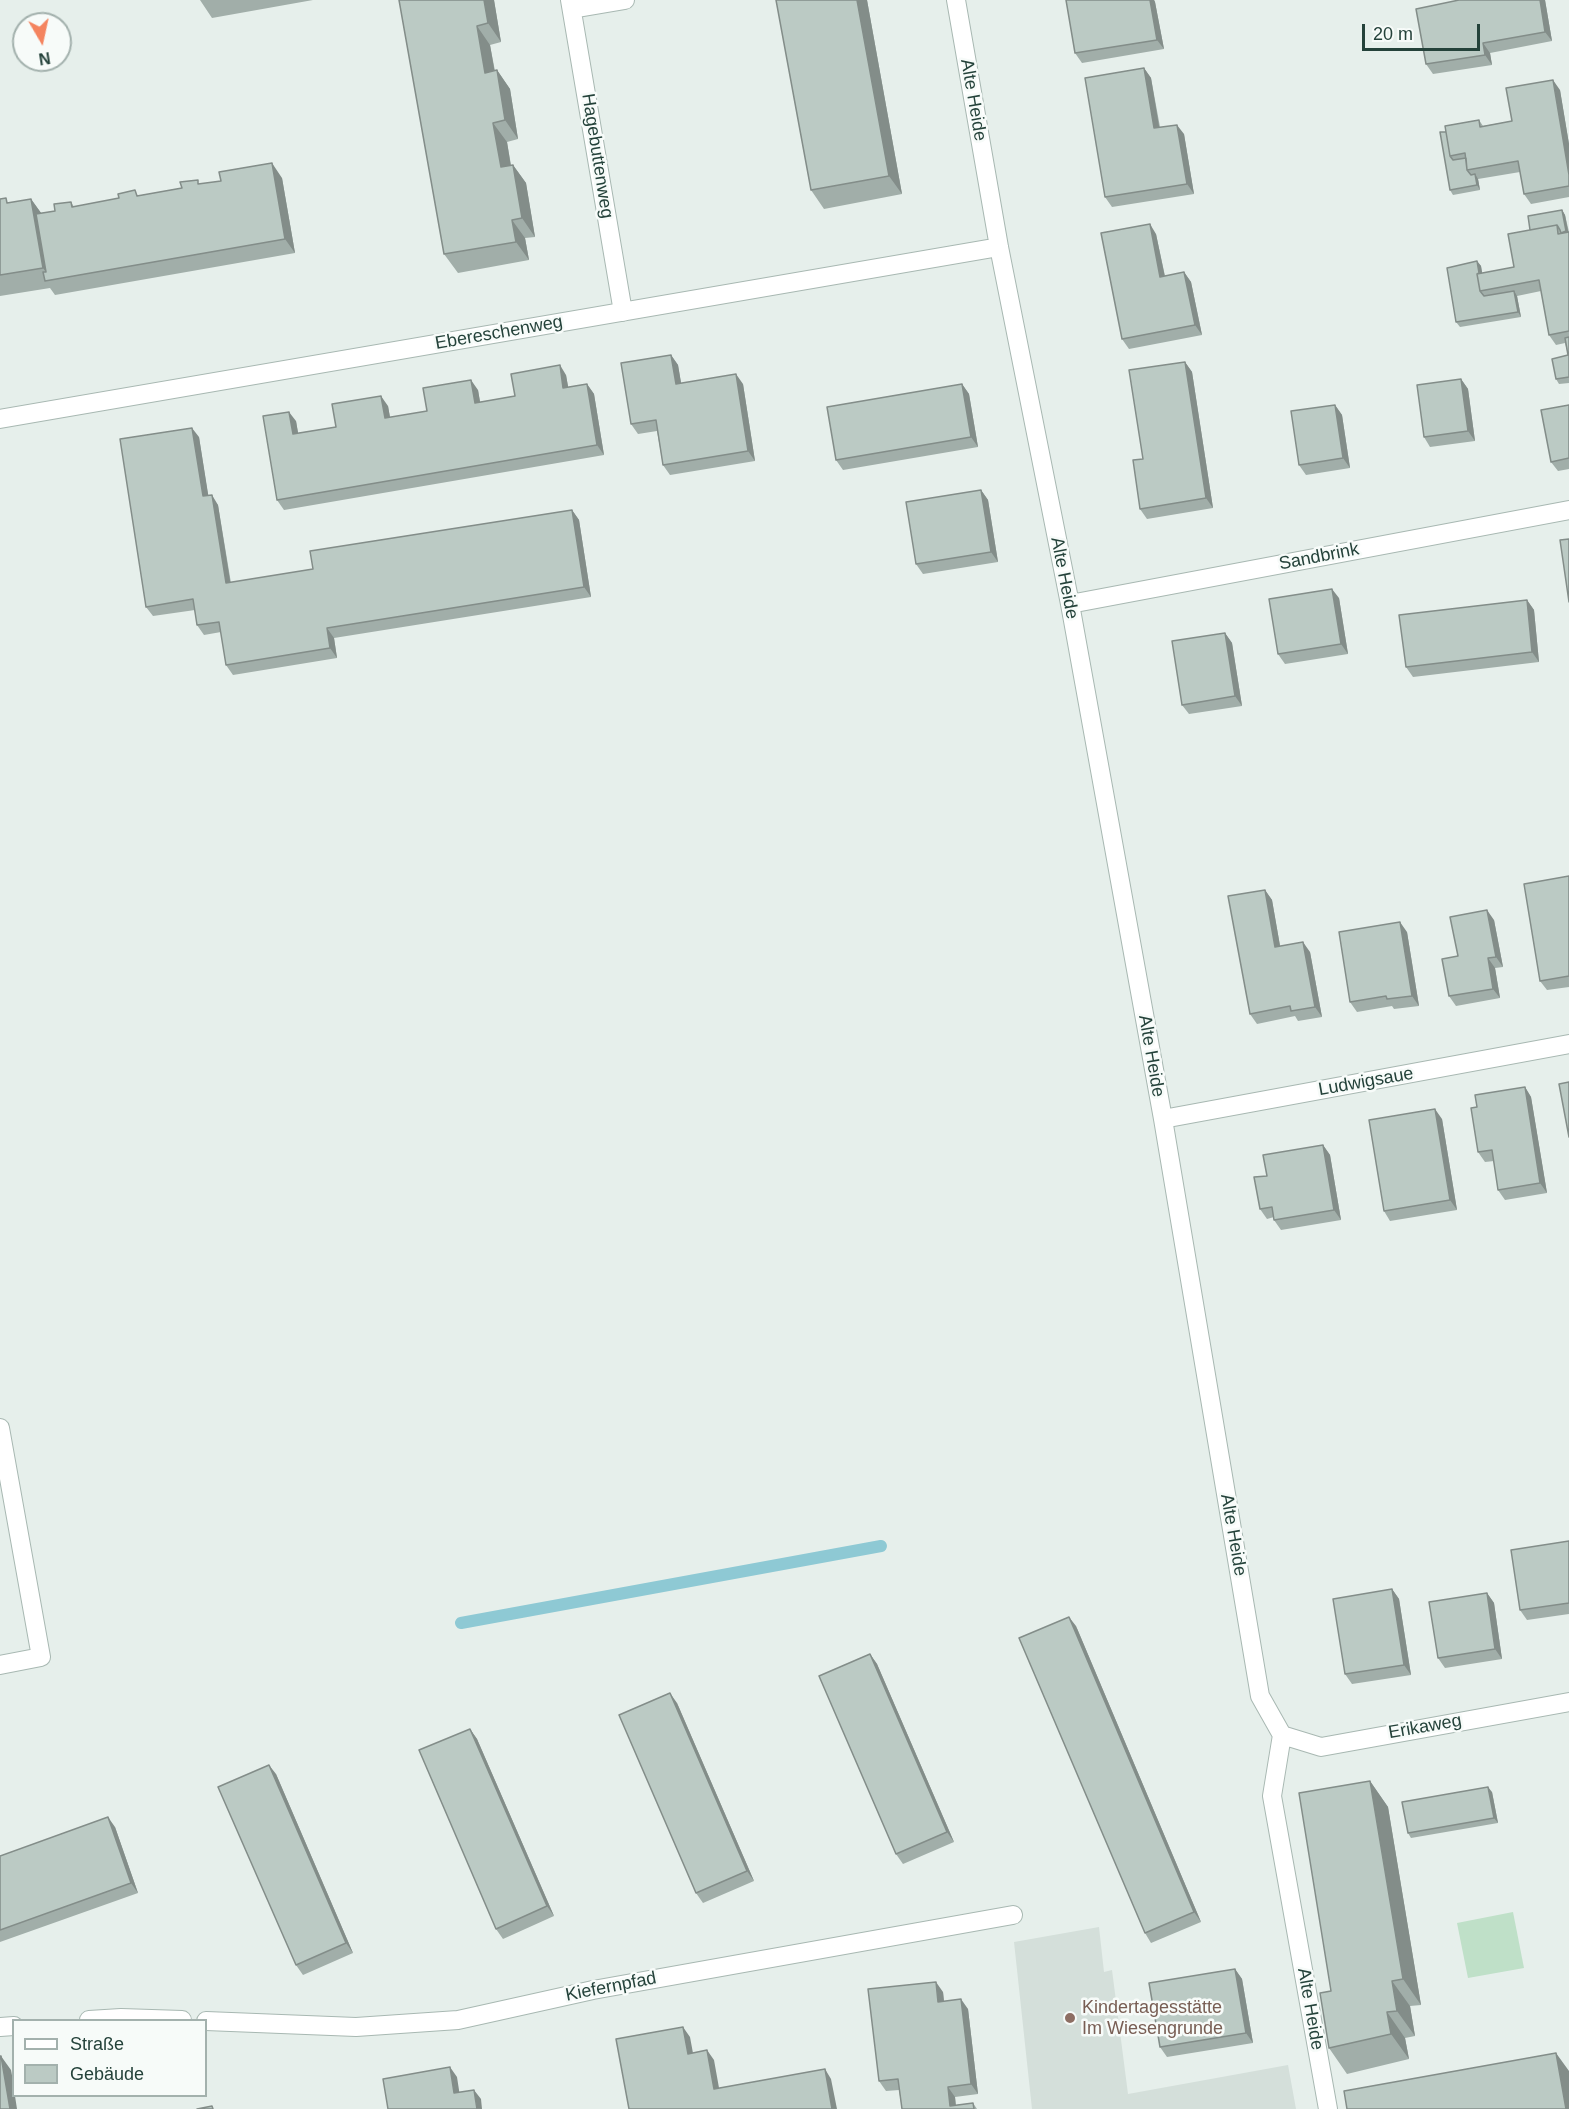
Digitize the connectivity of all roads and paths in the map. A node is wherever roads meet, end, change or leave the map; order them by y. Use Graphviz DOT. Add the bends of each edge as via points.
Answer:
graph roads {
  1 [pos="625,0"];
  2 [pos="956,0"];
  3 [pos="571,4"];
  4 [pos="999,247"];
  5 [pos="623,312"];
  6 [pos="0,419"];
  7 [pos="1569,510"];
  8 [pos="1070,604"];
  9 [pos="1569,1044"];
  10 [pos="1163,1119"];
  11 [pos="0,1428"];
  12 [pos="0,1665"];
  13 [pos="1569,1702"];
  14 [pos="1282,1735"];
  15 [pos="1013,1915"];
  16 [pos="105,2019"];
  17 [pos="152,2019"];
  18 [pos="207,2021"];
  19 [pos="1328,2109"];
  1 -- 3 [label="street"];
  2 -- 4 [label="street, Alte Heide"];
  3 -- 5 [label="street, Hagebuttenweg"];
  4 -- 5 [label="street, Ebereschenweg"];
  4 -- 8 [label="street, Alte Heide"];
  5 -- 6 [label="street, Ebereschenweg"];
  7 -- 8 [label="street, Sandbrink"];
  8 -- 10 [label="street, Alte Heide"];
  9 -- 10 [label="street, Ludwigsaue"];
  10 -- 14 [label="street, Alte Heide" via="1260,1696"];
  11 -- 12 [label="street" via="41,1657"];
  13 -- 14 [label="street, Erikaweg" via="1321,1747"];
  14 -- 19 [label="street, Alte Heide" via="1272,1796"];
  15 -- 18 [label="street, Kiefernpfad" via="592,1990 458,2020 356,2027"];
  16 -- 17 [label="street"];
}
